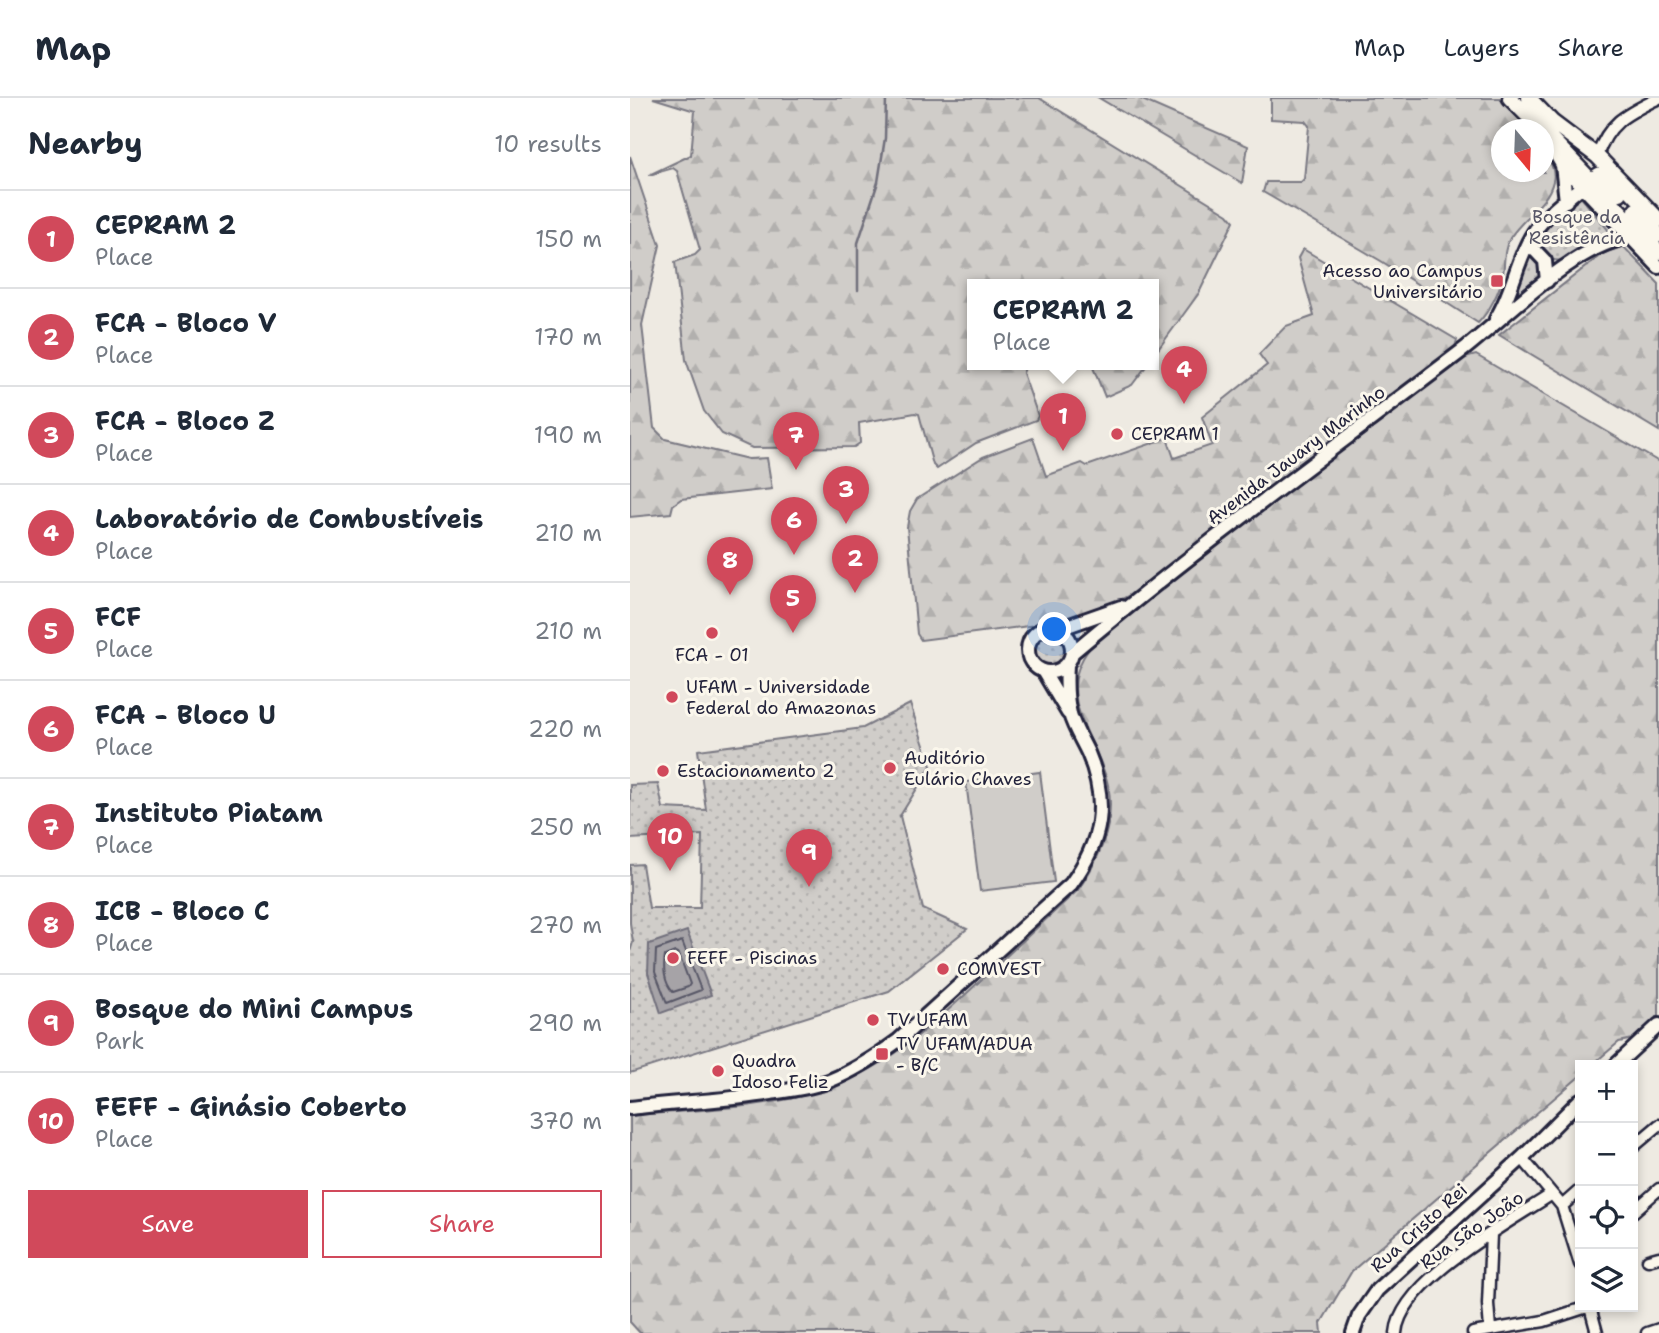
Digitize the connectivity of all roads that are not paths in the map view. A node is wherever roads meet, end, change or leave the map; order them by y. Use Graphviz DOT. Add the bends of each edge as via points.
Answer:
graph roads {
  1 [pos="1510,98"];
  2 [pos="1529,98"];
  3 [pos="1659,98"];
  4 [pos="1532,119"];
  5 [pos="1554,144"];
  6 [pos="1554,150"];
  7 [pos="1597,156"];
  8 [pos="1562,165"];
  9 [pos="1586,183"];
  10 [pos="1566,201"];
  11 [pos="1659,220"];
  12 [pos="1659,235"];
  13 [pos="1629,237"];
  14 [pos="1528,243"];
  15 [pos="1659,253"];
  16 [pos="1545,261"];
  17 [pos="1659,267"];
  18 [pos="1564,269"];
  19 [pos="1547,281"];
  20 [pos="1482,335"];
  21 [pos="1131,603"];
  22 [pos="1053,628"];
  23 [pos="1069,659"];
  24 [pos="1042,671"];
  25 [pos="1070,715"];
  26 [pos="1659,1025"];
  27 [pos="1621,1060"];
  28 [pos="1575,1105"];
  29 [pos="630,1108"];
  30 [pos="1659,1125"];
  31 [pos="1638,1143"];
  32 [pos="1522,1158"];
  33 [pos="1659,1189"];
  34 [pos="1552,1194"];
  35 [pos="1575,1195"];
  36 [pos="1562,1206"];
  37 [pos="1638,1208"];
  38 [pos="1491,1234"];
  39 [pos="1576,1249"];
  40 [pos="1659,1257"];
  41 [pos="1648,1260"];
  42 [pos="1575,1311"];
  43 [pos="1591,1312"];
  44 [pos="1490,1329"];
  45 [pos="1659,1329"];
  46 [pos="1353,1333"];
  47 [pos="1396,1333"];
  48 [pos="1473,1333"];
  49 [pos="1597,1333"];
  50 [pos="1647,1333"];
  1 -- 4 [label="main road"];
  2 -- 7 [label="main road"];
  3 -- 7 [label="street" via="1614,124"];
  5 -- 9 [label="main road"];
  6 -- 8 [label="street"];
  7 -- 11 [label="main road"];
  8 -- 9 [label="street"];
  8 -- 10 [label="street"];
  9 -- 10 [label="street, Avenida Jauary Marinho"];
  9 -- 12 [label="main road" via="1599,176 1611,183"];
  9 -- 13 [label="street"];
  9 -- 15 [label="main road"];
  10 -- 14 [label="street, Avenida Jauary Marinho"];
  13 -- 17 [label="street"];
  13 -- 18 [label="street, Avenida Jauary Marinho" via="1604,243"];
  14 -- 16 [label="street"];
  14 -- 20 [label="street, Avenida Jauary Marinho" via="1502,310"];
  16 -- 18 [label="street"];
  16 -- 19 [label="street"];
  18 -- 19 [label="street, Avenida Jauary Marinho"];
  19 -- 20 [label="street, Avenida Jauary Marinho"];
  20 -- 21 [label="street, Avenida Jauary Marinho"];
  21 -- 22 [label="street, Avenida Jauary Marinho"];
  21 -- 23 [label="street, Avenida Jauary Marinho"];
  22 -- 23 [label="street" via="1066,634 1072,646"];
  22 -- 24 [label="street" via="1039,631 1028,648 1033,665"];
  23 -- 24 [label="street" via="1055,672"];
  23 -- 25 [label="street"];
  24 -- 25 [label="street"];
  25 -- 29 [label="street" via="1100,785 1100,818 1086,864 1071,884 929,1016 872,1059 827,1082 740,1098"];
  26 -- 27 [label="street"];
  28 -- 32 [label="street, Rua Cristo Rei"];
  30 -- 31 [label="street"];
  32 -- 34 [label="street"];
  32 -- 46 [label="street, Rua Cristo Rei" via="1377,1290"];
  33 -- 37 [label="street"];
  34 -- 36 [label="street"];
  34 -- 38 [label="street, Rua São João"];
  35 -- 36 [label="street"];
  36 -- 39 [label="street"];
  38 -- 44 [label="street"];
  38 -- 47 [label="street, Rua São João" via="1442,1268 1412,1296 1399,1317"];
  40 -- 41 [label="street"];
  42 -- 44 [label="street"];
  43 -- 49 [label="street"];
  44 -- 48 [label="street"];
  45 -- 50 [label="street"];
}
